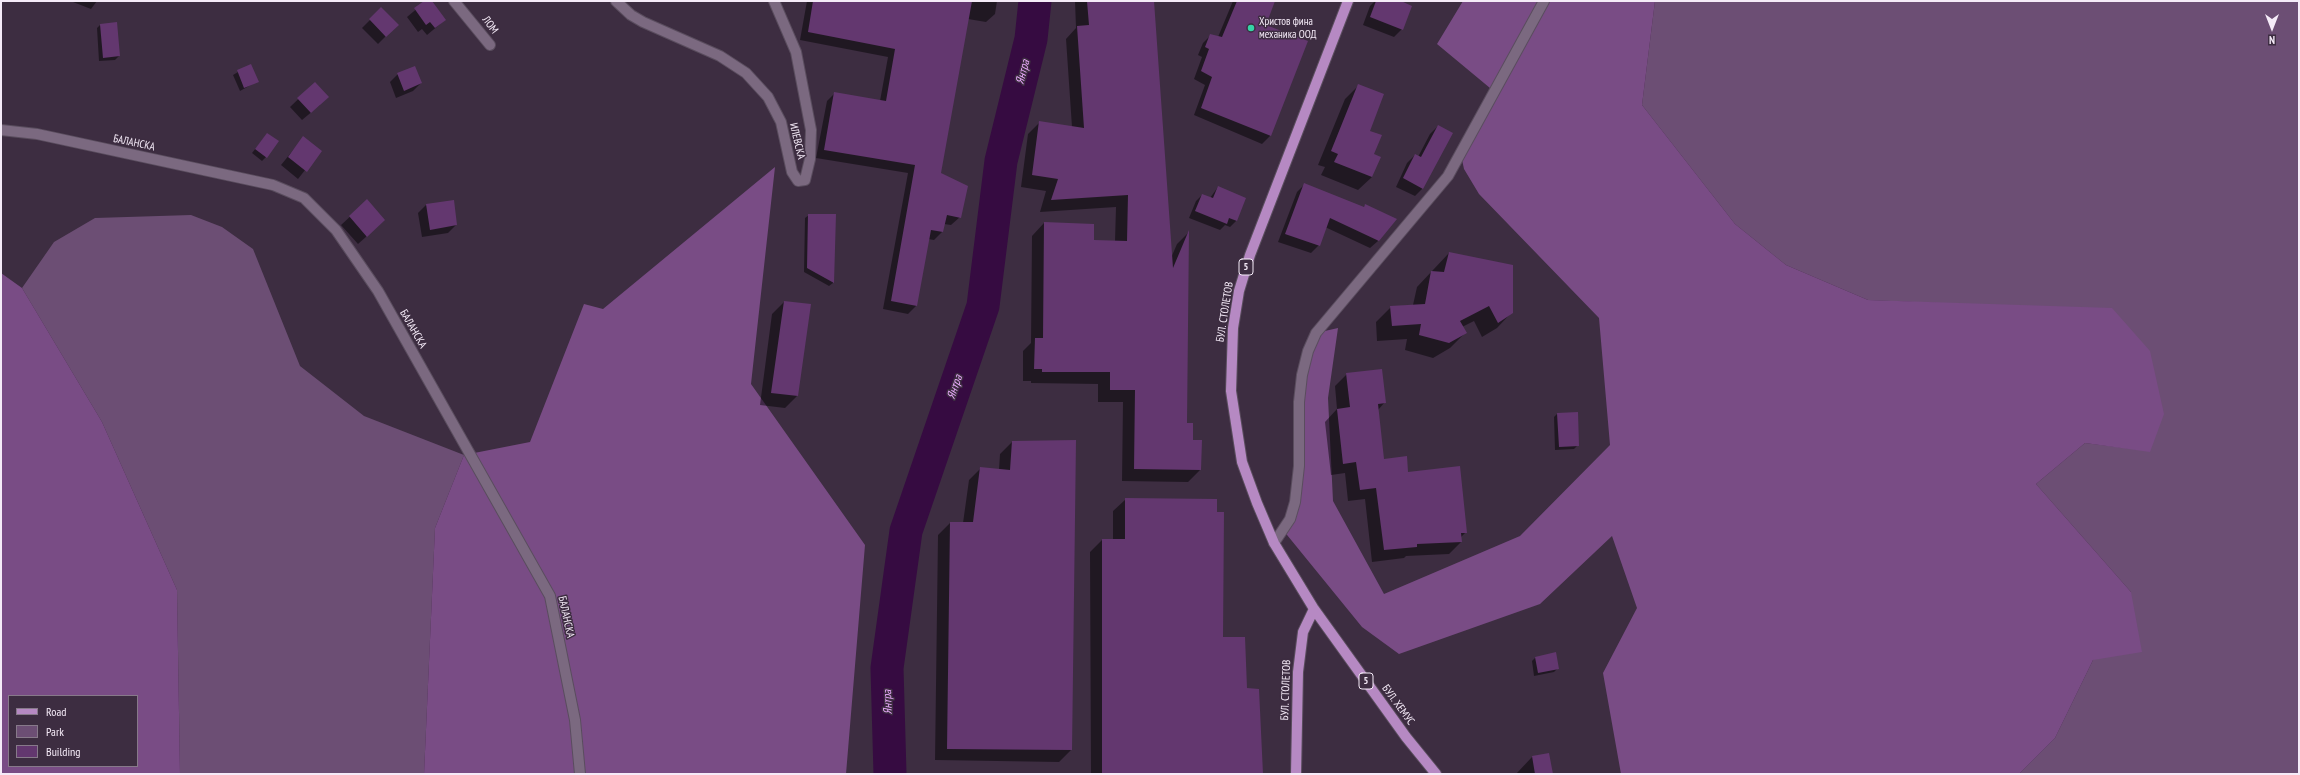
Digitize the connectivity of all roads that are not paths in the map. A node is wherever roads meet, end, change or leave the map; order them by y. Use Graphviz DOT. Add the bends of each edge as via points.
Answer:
graph roads {
  1 [pos="454,1"];
  2 [pos="616,1"];
  3 [pos="774,1"];
  4 [pos="1348,1"];
  5 [pos="1544,1"];
  6 [pos="490,45"];
  7 [pos="1,130"];
  8 [pos="1274,543"];
  9 [pos="1314,609"];
  10 [pos="580,774"];
  11 [pos="1296,774"];
  12 [pos="1436,774"];
  1 -- 6 [label="street, ЛОМ"];
  2 -- 3 [label="street, ИЛЕВСКА" via="637,18 720,56 746,73 768,97 781,122 792,172 798,181 805,180 810,159 811,130 796,52"];
  4 -- 8 [label="main road, БУЛ. СТОЛЕТОВ / 5" via="1250,255 1239,291 1233,328 1231,391 1242,462"];
  5 -- 8 [label="street" via="1448,176 1316,333 1302,375 1299,402 1299,466 1295,502 1290,519"];
  7 -- 10 [label="street, БАЛАНСКА" via="37,134 272,185 304,198 336,230 378,291 550,596 575,720"];
  8 -- 9 [label="main road, 5"];
  9 -- 11 [label="main road, БУЛ. СТОЛЕТОВ" via="1303,632 1298,672"];
  9 -- 12 [label="main road, БУЛ. ХЕМУС / 5" via="1406,737"];
}
